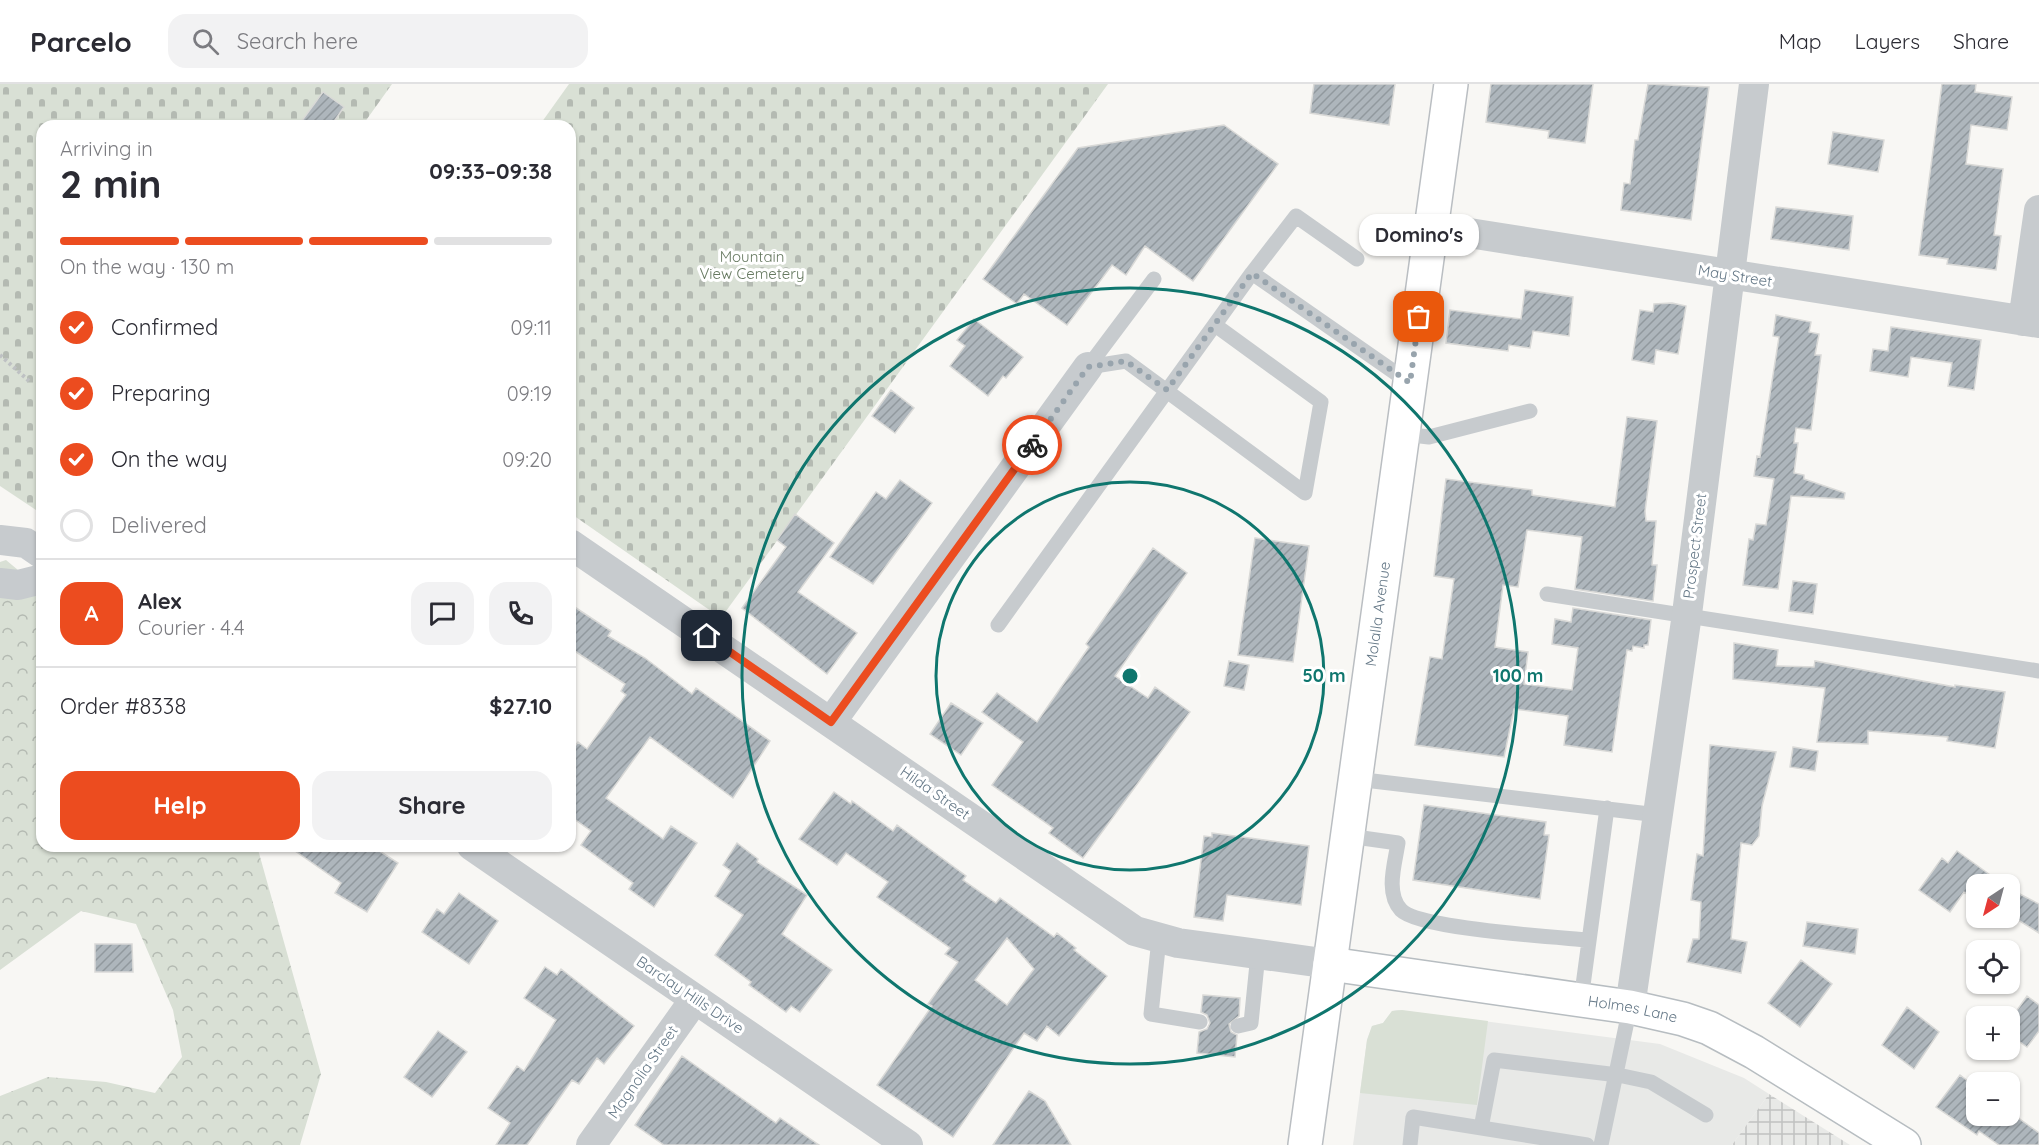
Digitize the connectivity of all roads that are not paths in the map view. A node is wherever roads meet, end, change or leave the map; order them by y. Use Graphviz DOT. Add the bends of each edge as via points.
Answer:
graph roads {
  1 [pos="1451,84"];
  2 [pos="1754,84"];
  3 [pos="2039,210"];
  4 [pos="1431,228"];
  5 [pos="1357,259"];
  6 [pos="1252,273"];
  7 [pos="1731,275"];
  8 [pos="1154,279"];
  9 [pos="2031,322"];
  10 [pos="1215,325"];
  11 [pos="1088,367"];
  12 [pos="1410,383"];
  13 [pos="1167,390"];
  14 [pos="1530,411"];
  15 [pos="1403,434"];
  16 [pos="0,540"];
  17 [pos="576,548"];
  18 [pos="36,550"];
  19 [pos="36,580"];
  20 [pos="0,583"];
  21 [pos="1547,594"];
  22 [pos="1687,615"];
  23 [pos="998,626"];
  24 [pos="2039,671"];
  25 [pos="831,722"];
  26 [pos="1356,779"];
  27 [pos="1607,808"];
  28 [pos="1658,815"];
  29 [pos="1348,836"];
  30 [pos="481,852"];
  31 [pos="1159,939"];
  32 [pos="1588,940"];
  33 [pos="1258,954"];
  34 [pos="1330,964"];
  35 [pos="695,999"];
  36 [pos="1581,1000"];
  37 [pos="1630,1007"];
  38 [pos="1200,1022"];
  39 [pos="1238,1026"];
  40 [pos="1618,1075"];
  41 [pos="1706,1115"];
  42 [pos="1481,1128"];
  43 [pos="591,1145"];
  44 [pos="908,1145"];
  45 [pos="1305,1145"];
  46 [pos="1410,1145"];
  47 [pos="1587,1145"];
  48 [pos="1601,1145"];
  49 [pos="1904,1145"];
  1 -- 4 [label="main road, Molalla Avenue"];
  2 -- 7 [label="street, Prospect Street"];
  3 -- 9 [label="street"];
  4 -- 7 [label="street, May Street"];
  4 -- 12 [label="main road, Molalla Avenue"];
  5 -- 6 [label="lane" via="1296,216"];
  6 -- 10 [label="lane"];
  6 -- 12 [label="lane"];
  7 -- 9 [label="street, May Street"];
  7 -- 22 [label="street, Prospect Street"];
  8 -- 11 [label="lane"];
  10 -- 13 [label="lane"];
  10 -- 13 [label="lane" via="1321,402 1305,493"];
  11 -- 13 [label="lane" via="1126,361"];
  11 -- 25 [label="street"];
  12 -- 15 [label="main road, Molalla Avenue"];
  13 -- 23 [label="lane"];
  14 -- 15 [label="lane" via="1429,437"];
  15 -- 26 [label="main road, Molalla Avenue"];
  16 -- 18 [label="street" via="26,543"];
  17 -- 25 [label="street, Hilda Street"];
  19 -- 20 [label="street" via="18,585"];
  21 -- 22 [label="lane"];
  22 -- 24 [label="lane"];
  22 -- 28 [label="street, Prospect Street"];
  25 -- 31 [label="street, Hilda Street" via="1127,927"];
  26 -- 27 [label="lane"];
  26 -- 29 [label="main road, Molalla Avenue"];
  27 -- 28 [label="lane"];
  27 -- 32 [label="lane"];
  28 -- 37 [label="street, Prospect Street"];
  29 -- 32 [label="lane" via="1398,843 1392,889 1401,909 1412,917"];
  29 -- 34 [label="main road, Molalla Avenue"];
  30 -- 35 [label="street, Barclay Hills Drive"];
  31 -- 33 [label="street, Hilda Street"];
  31 -- 38 [label="lane" via="1151,1014"];
  32 -- 36 [label="lane"];
  33 -- 34 [label="street, Hilda Street"];
  33 -- 39 [label="lane" via="1251,1023"];
  34 -- 36 [label="main road, Holmes Lane"];
  34 -- 45 [label="main road, Molalla Avenue"];
  35 -- 43 [label="street, Magnolia Street"];
  35 -- 44 [label="street, Barclay Hills Drive"];
  36 -- 37 [label="main road, Holmes Lane"];
  37 -- 40 [label="lane"];
  37 -- 49 [label="main road, Holmes Lane" via="1683,1019 1734,1041"];
  40 -- 41 [label="lane" via="1651,1082"];
  40 -- 42 [label="lane" via="1494,1060"];
  40 -- 48 [label="lane"];
  42 -- 46 [label="lane" via="1413,1117"];
  42 -- 47 [label="lane"];
}
